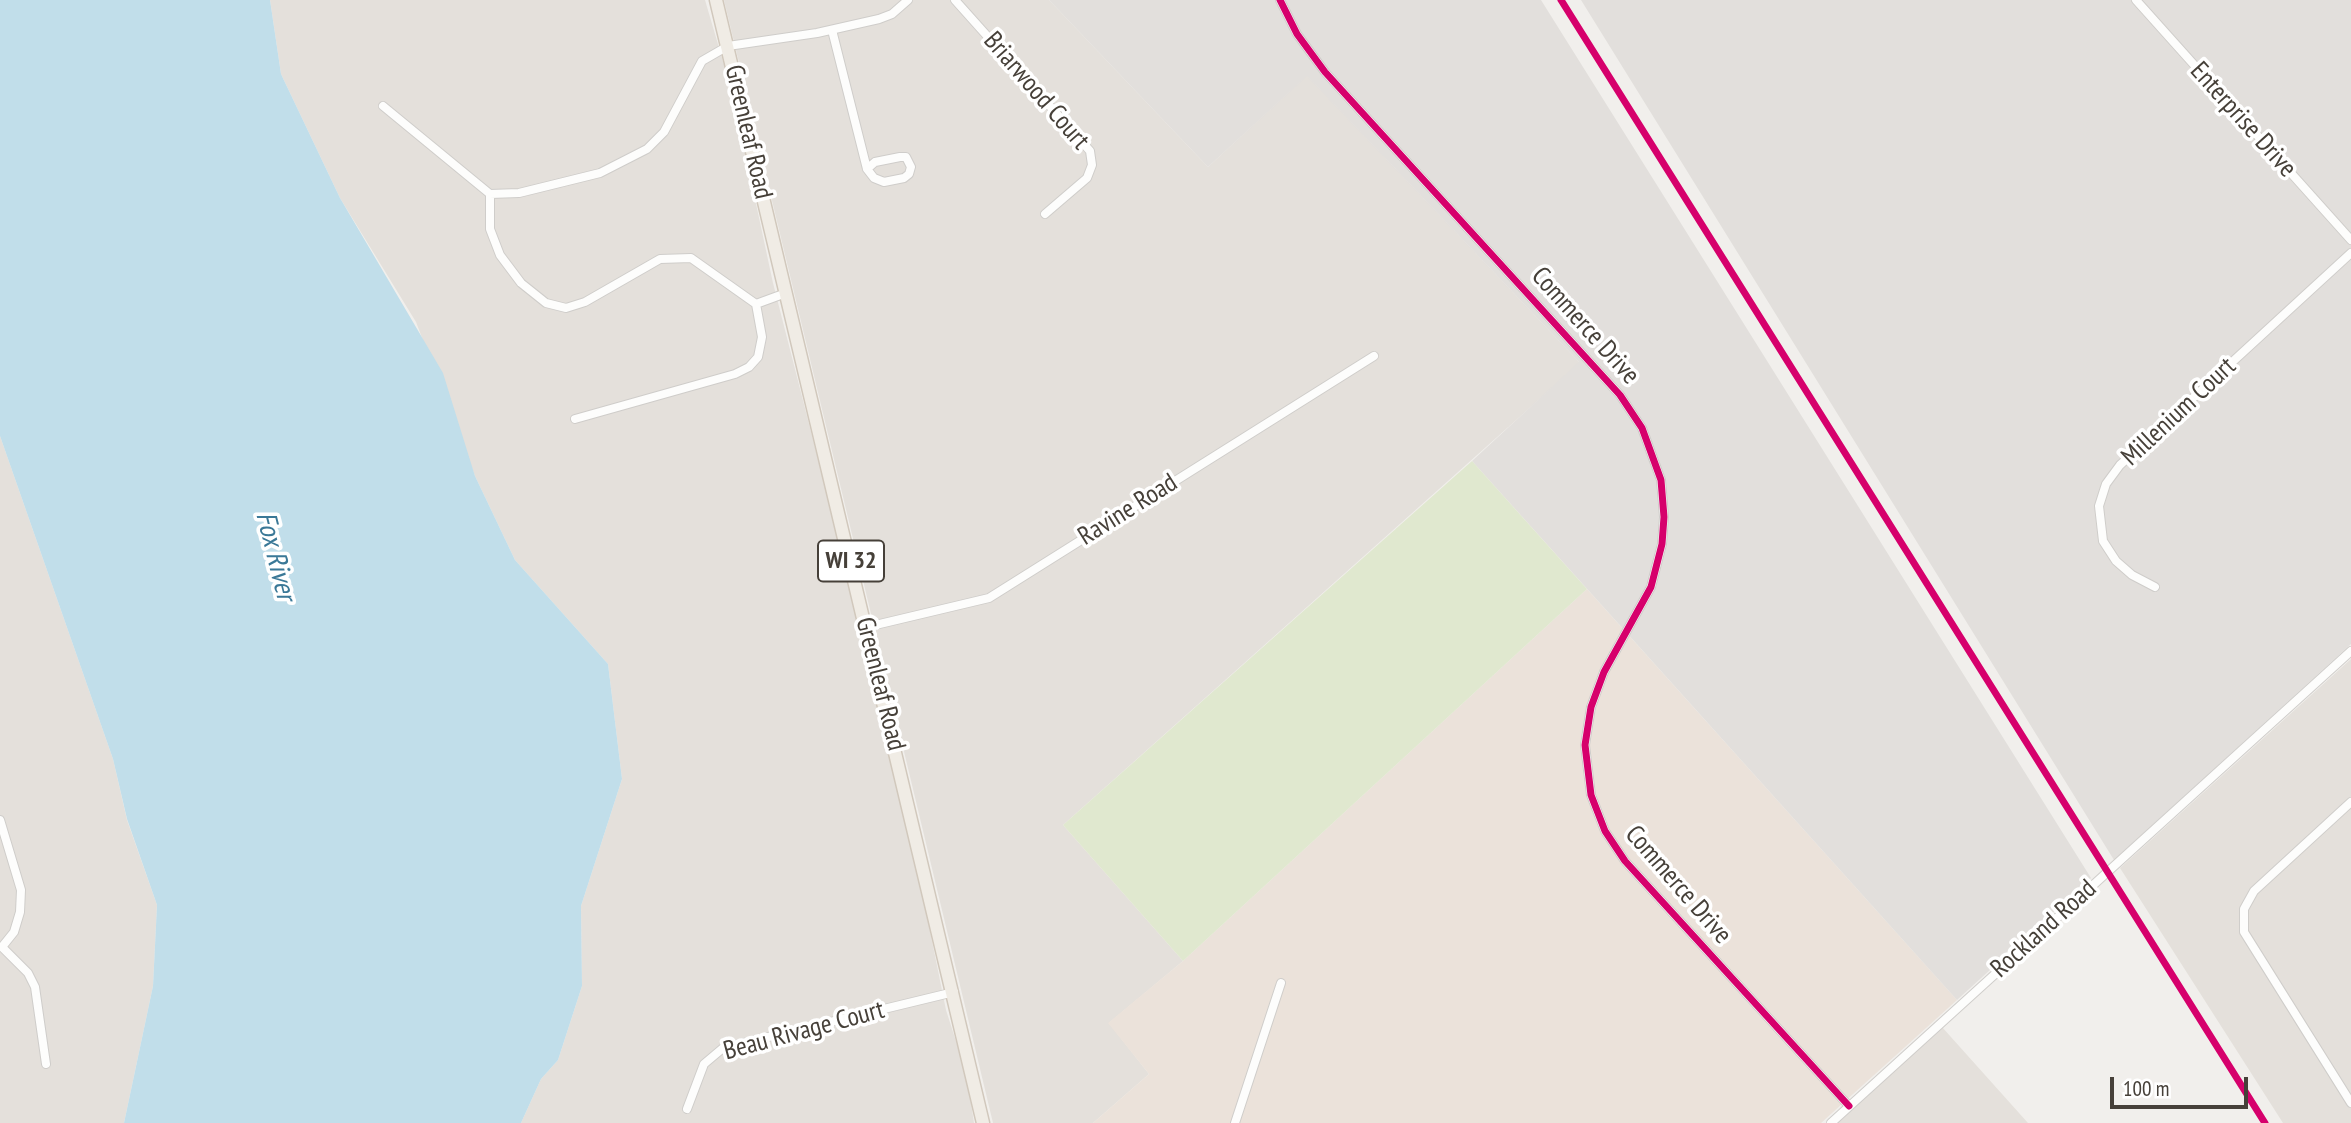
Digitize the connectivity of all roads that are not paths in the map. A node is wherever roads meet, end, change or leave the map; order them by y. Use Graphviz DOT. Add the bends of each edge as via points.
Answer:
graph roads {
  1 [pos="716,0"];
  2 [pos="908,0"];
  3 [pos="954,0"];
  4 [pos="1280,0"];
  5 [pos="2136,0"];
  6 [pos="832,30"];
  7 [pos="727,46"];
  8 [pos="383,106"];
  9 [pos="867,169"];
  10 [pos="490,194"];
  11 [pos="1045,214"];
  12 [pos="2351,240"];
  13 [pos="2351,253"];
  14 [pos="786,293"];
  15 [pos="756,304"];
  16 [pos="1374,356"];
  17 [pos="575,419"];
  18 [pos="2155,587"];
  19 [pos="867,627"];
  20 [pos="2351,651"];
  21 [pos="2351,802"];
  22 [pos="0,820"];
  23 [pos="1,947"];
  24 [pos="1281,983"];
  25 [pos="954,992"];
  26 [pos="46,1064"];
  27 [pos="2351,1103"];
  28 [pos="1849,1106"];
  29 [pos="687,1109"];
  30 [pos="984,1123"];
  31 [pos="1235,1123"];
  32 [pos="1831,1123"];
  1 -- 7 [label="main road, Greenleaf Road / WI 32"];
  2 -- 6 [label="street" via="885,17"];
  3 -- 11 [label="street, Briarwood Court" via="1090,151 1092,165 1087,178"];
  4 -- 28 [label="street, Commerce Drive" via="1297,34 1325,72 1620,395 1642,428 1661,480 1663,533 1651,587 1604,672 1591,706 1586,757 1595,807 1625,861"];
  5 -- 12 [label="street, Enterprise Drive"];
  6 -- 7 [label="street"];
  6 -- 9 [label="street"];
  7 -- 10 [label="street" via="702,61 664,132 646,149 600,173 519,193"];
  7 -- 14 [label="main road, Greenleaf Road / WI 32"];
  8 -- 10 [label="street"];
  9 -- 9 [label="street" via="884,182 904,178 911,167 900,157 875,162"];
  10 -- 15 [label="street" via="490,229 500,254 521,283 546,303 566,308 660,259 691,258"];
  13 -- 18 [label="street, Millenium Court" via="2106,484 2099,506 2103,541 2116,561"];
  14 -- 15 [label="street"];
  14 -- 19 [label="main road, Greenleaf Road / WI 32"];
  15 -- 17 [label="street" via="762,337 758,357 749,367"];
  16 -- 19 [label="street, Ravine Road" via="989,598"];
  19 -- 25 [label="main road, Greenleaf Road / WI 32"];
  20 -- 28 [label="street, Rockland Road"];
  21 -- 27 [label="street" via="2254,891 2244,909 2244,932"];
  22 -- 23 [label="street" via="20,890 17,922"];
  23 -- 26 [label="street" via="28,973 35,987"];
  24 -- 31 [label="street"];
  25 -- 29 [label="street, Beau Rivage Court" via="723,1048 704,1064"];
  25 -- 30 [label="main road, Greenleaf Road / WI 32"];
  28 -- 32 [label="street, Rockland Road"];
}
